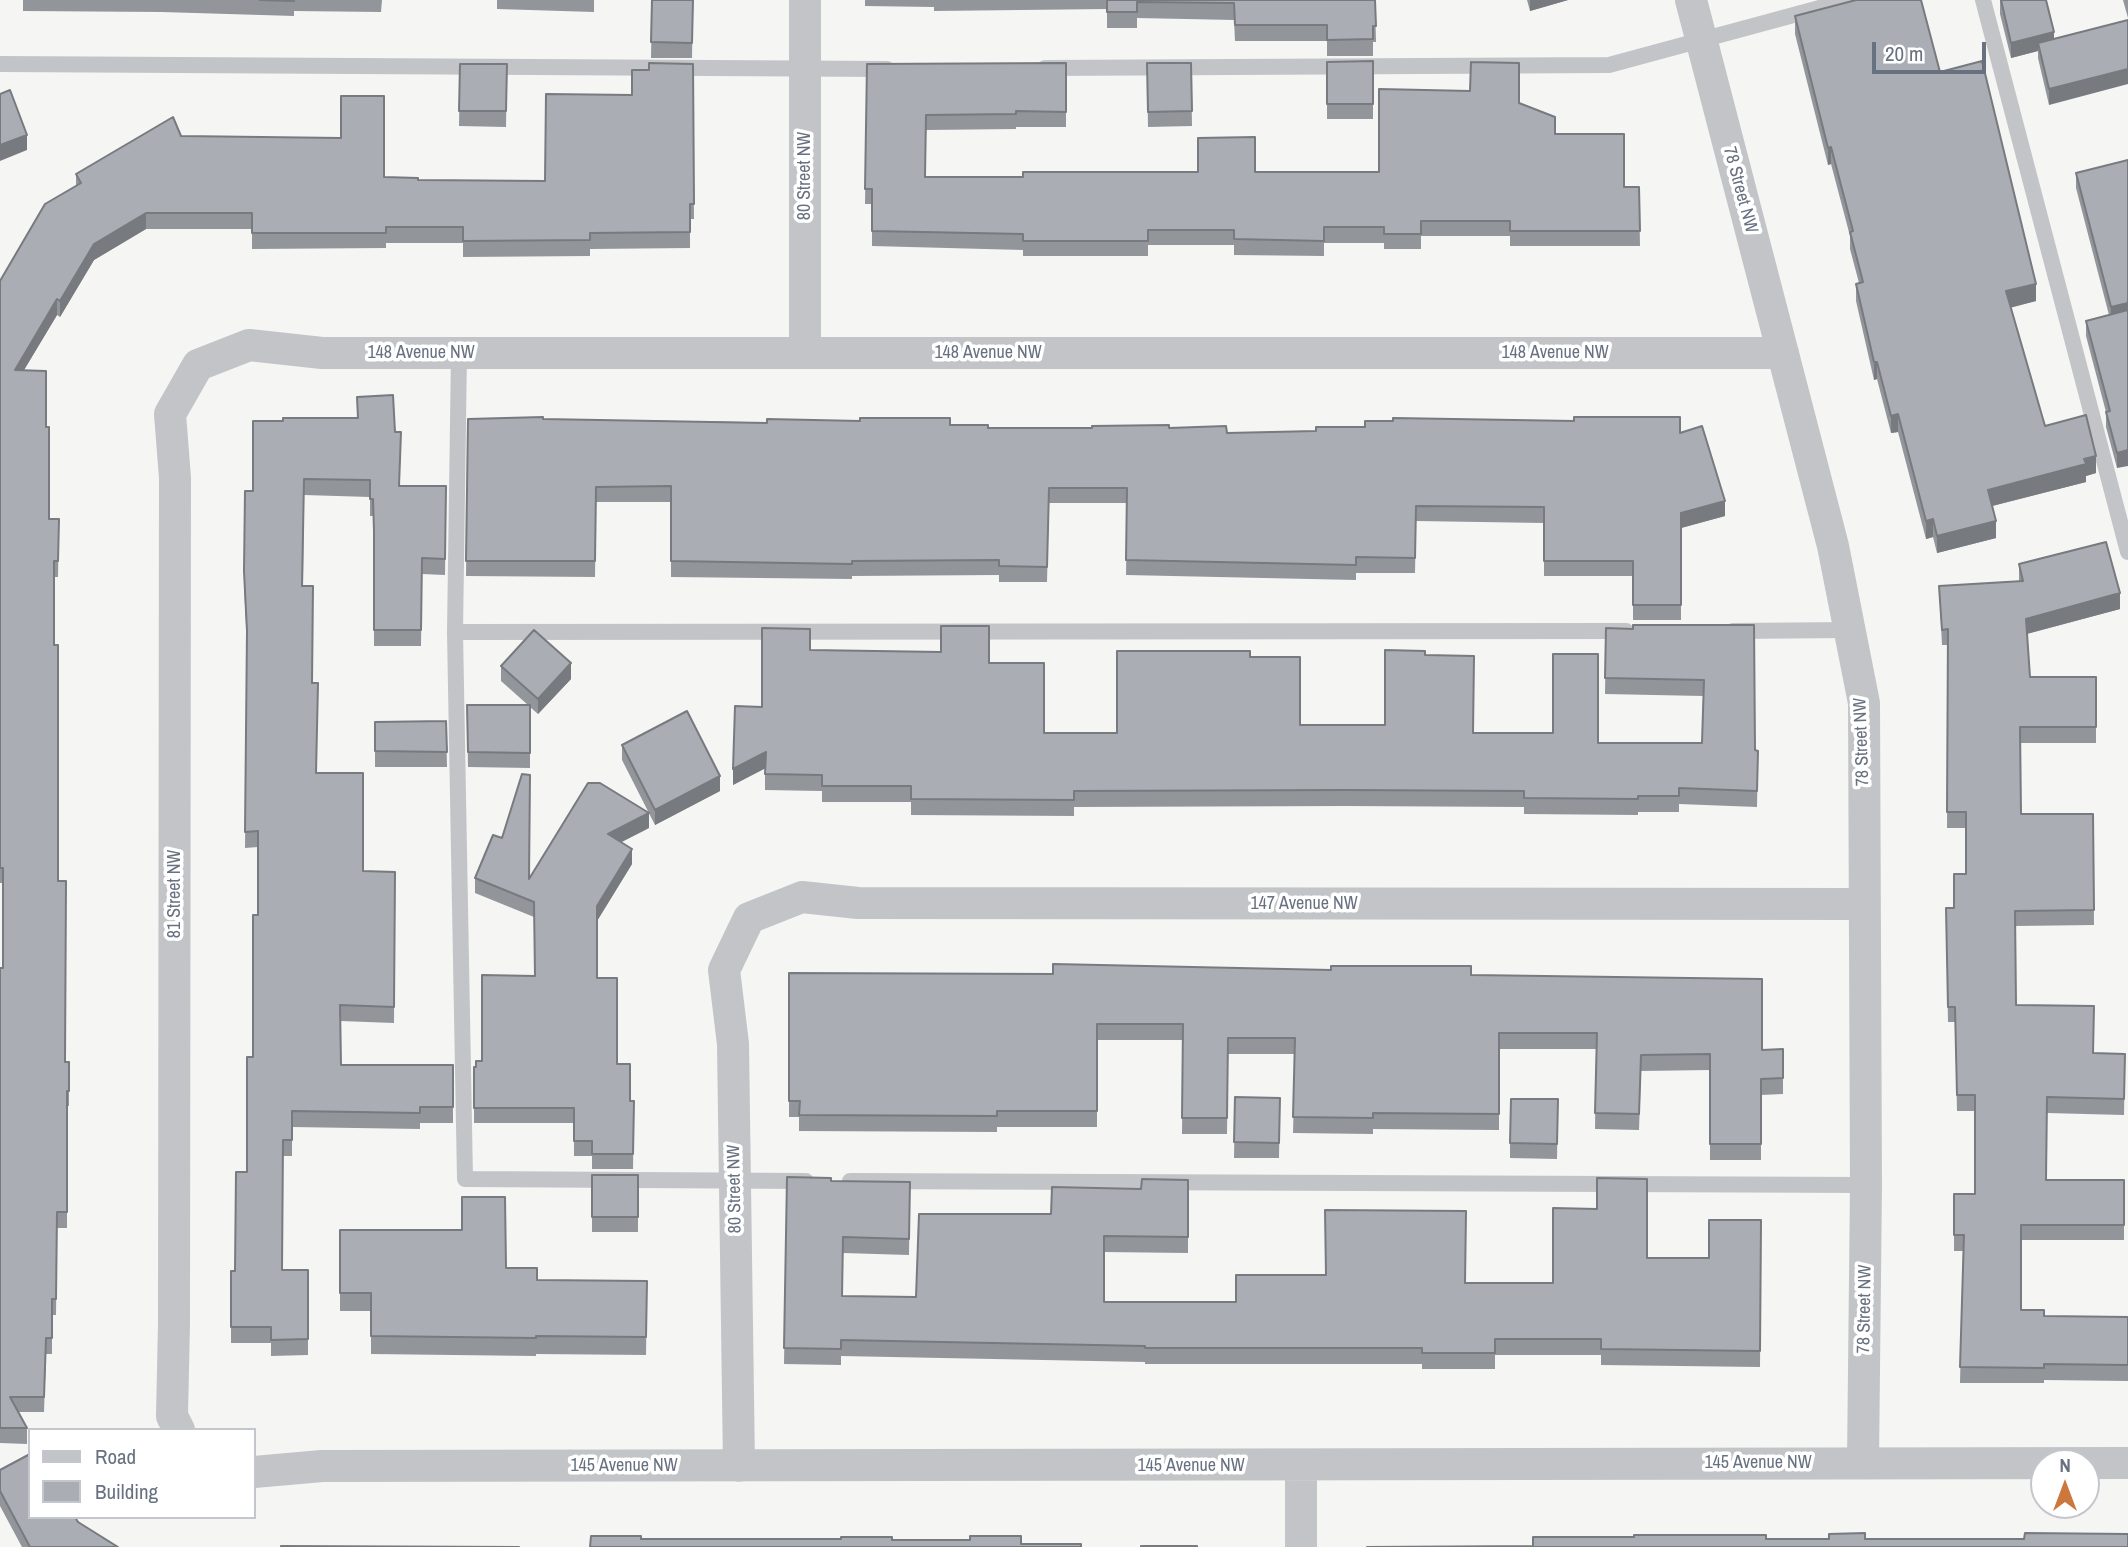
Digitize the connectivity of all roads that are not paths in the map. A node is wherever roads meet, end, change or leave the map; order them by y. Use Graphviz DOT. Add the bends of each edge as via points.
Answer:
graph roads {
  1 [pos="805,0"];
  2 [pos="1691,0"];
  3 [pos="1849,0"];
  4 [pos="1983,0"];
  5 [pos="1702,40"];
  6 [pos="0,64"];
  7 [pos="902,68"];
  8 [pos="1027,68"];
  9 [pos="805,69"];
  10 [pos="459,353"];
  11 [pos="805,353"];
  12 [pos="1783,353"];
  13 [pos="198,365"];
  14 [pos="2128,552"];
  15 [pos="1640,631"];
  16 [pos="1724,631"];
  17 [pos="1849,631"];
  18 [pos="455,632"];
  19 [pos="1864,904"];
  20 [pos="749,918"];
  21 [pos="735,1181"];
  22 [pos="1866,1185"];
  23 [pos="178,1428"];
  24 [pos="1863,1462"];
  25 [pos="2128,1463"];
  26 [pos="739,1466"];
  27 [pos="1301,1466"];
  28 [pos="256,1472"];
  29 [pos="1301,1547"];
  1 -- 9 [label="street, 80 Street NW"];
  2 -- 5 [label="street, 78 Street NW"];
  3 -- 5 [label="lane"];
  4 -- 14 [label="lane"];
  5 -- 8 [label="lane" via="1609,65"];
  5 -- 12 [label="street, 78 Street NW"];
  6 -- 9 [label="lane"];
  7 -- 9 [label="lane"];
  9 -- 11 [label="street, 80 Street NW"];
  10 -- 11 [label="street, 148 Avenue NW"];
  10 -- 13 [label="street, 148 Avenue NW" via="322,353 249,345"];
  10 -- 18 [label="lane"];
  11 -- 12 [label="street, 148 Avenue NW"];
  12 -- 17 [label="street, 78 Street NW" via="1833,546"];
  13 -- 23 [label="street, 81 Street NW" via="170,414 175,478 172,1416"];
  15 -- 18 [label="lane"];
  16 -- 17 [label="lane"];
  17 -- 19 [label="street, 78 Street NW" via="1864,703"];
  18 -- 21 [label="lane" via="465,1179"];
  19 -- 20 [label="street, 147 Avenue NW" via="858,903 802,897"];
  19 -- 22 [label="street, 78 Street NW"];
  20 -- 21 [label="street, 80 Street NW" via="724,970 733,1044"];
  21 -- 22 [label="lane"];
  21 -- 26 [label="street, 80 Street NW"];
  22 -- 24 [label="street, 78 Street NW"];
  24 -- 25 [label="street, 145 Avenue NW"];
  24 -- 27 [label="street, 145 Avenue NW"];
  26 -- 27 [label="street, 145 Avenue NW"];
  26 -- 28 [label="street, 145 Avenue NW" via="322,1466"];
  27 -- 29 [label="street"];
}
